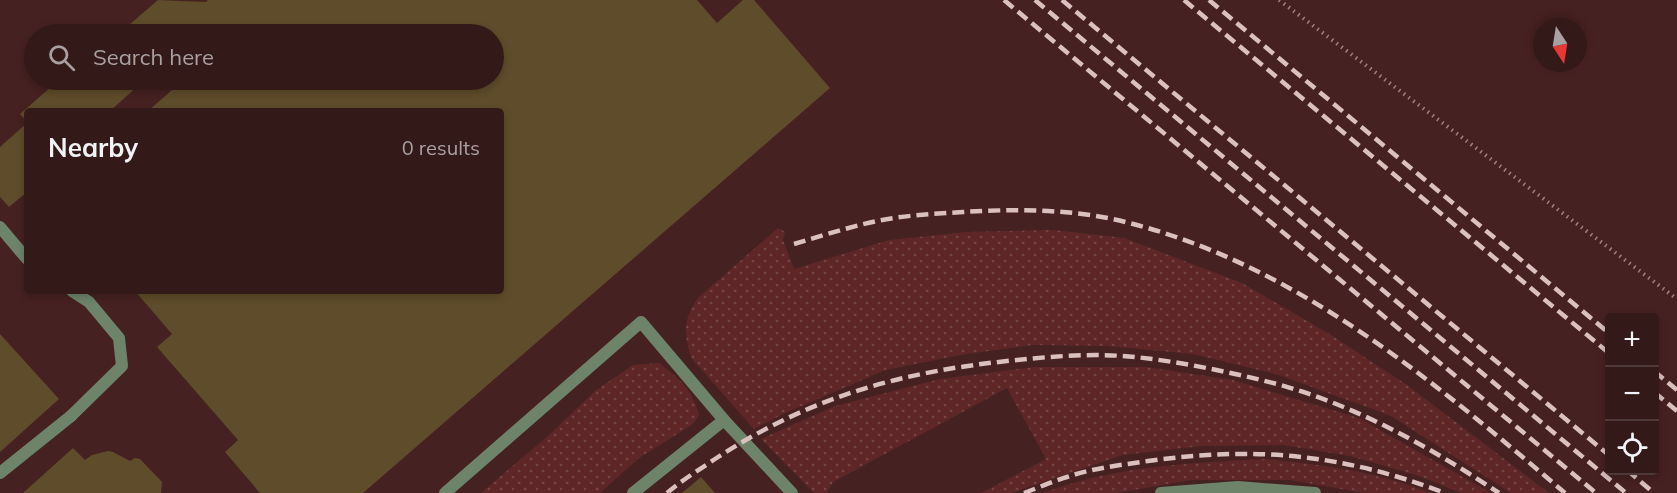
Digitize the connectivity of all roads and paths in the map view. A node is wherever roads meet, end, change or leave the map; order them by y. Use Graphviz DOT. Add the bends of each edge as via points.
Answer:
graph roads {
  1 [pos="1279,0"];
  2 [pos="0,227"];
  3 [pos="24,255"];
  4 [pos="77,294"];
  5 [pos="1677,299"];
  6 [pos="724,420"];
  7 [pos="0,473"];
  8 [pos="445,493"];
  9 [pos="633,493"];
  10 [pos="792,493"];
  11 [pos="1161,493"];
  12 [pos="1315,493"];
  1 -- 5 [label="path"];
  2 -- 3 [label="street"];
  4 -- 7 [label="street" via="89,302 119,338 122,366 71,417"];
  6 -- 8 [label="street" via="641,322"];
  6 -- 9 [label="street"];
  6 -- 10 [label="street"];
  11 -- 12 [label="street" via="1238,487"];
}
